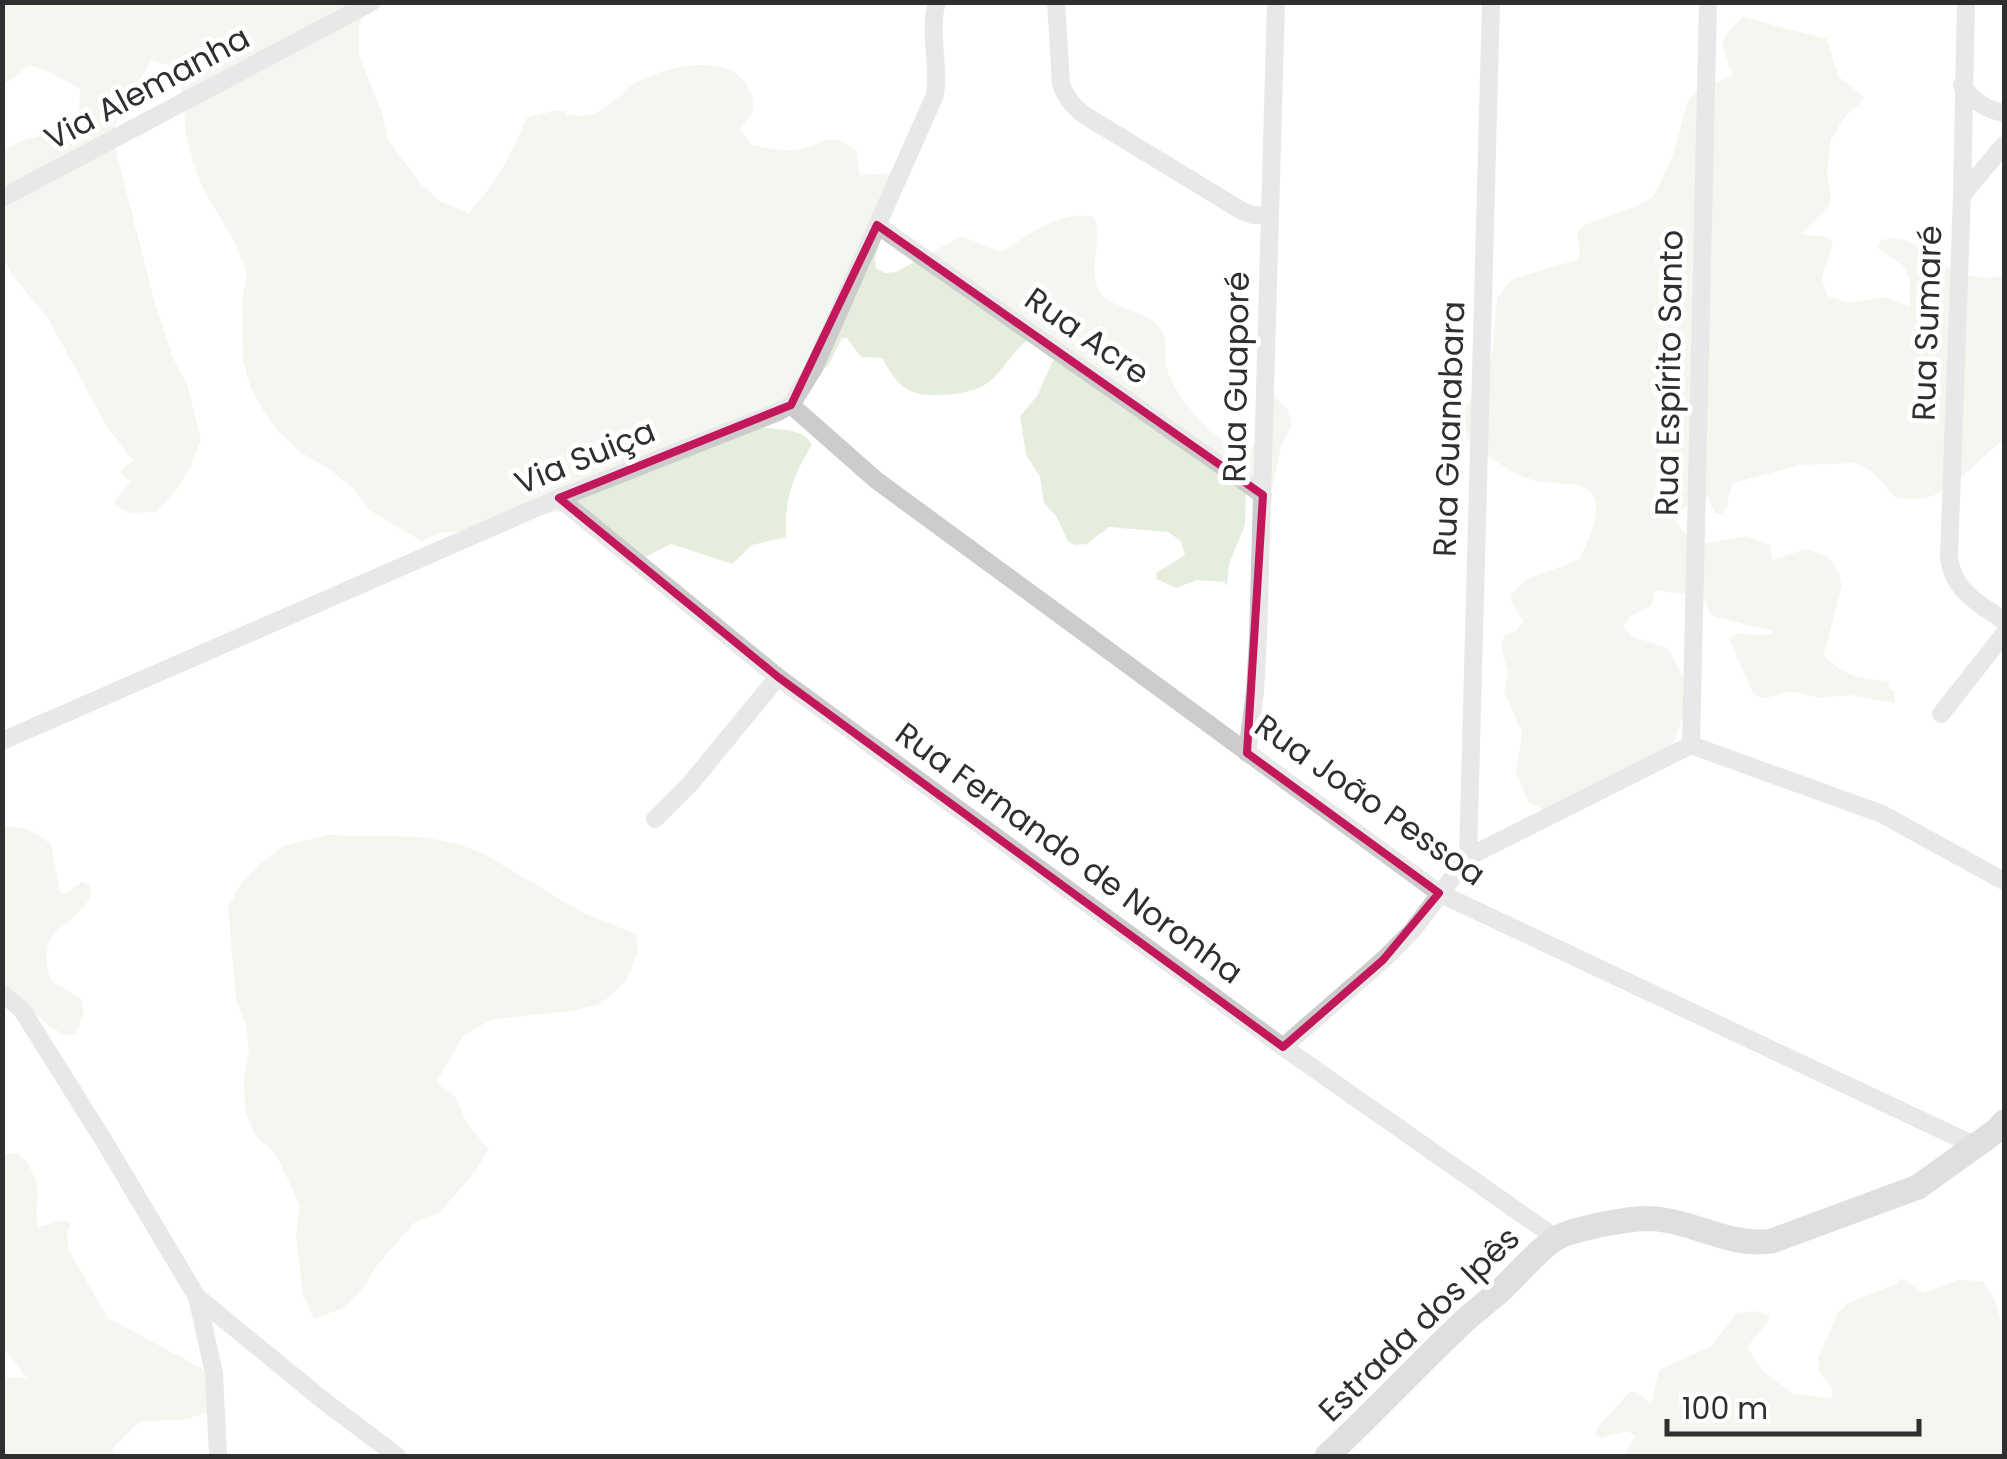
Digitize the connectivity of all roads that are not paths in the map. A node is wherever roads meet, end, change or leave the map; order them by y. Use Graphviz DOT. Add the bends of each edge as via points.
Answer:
graph roads {
  1 [pos="372,2"];
  2 [pos="937,2"];
  3 [pos="1056,2"];
  4 [pos="1276,2"];
  5 [pos="1490,2"];
  6 [pos="1708,2"];
  7 [pos="1966,2"];
  8 [pos="1962,85"];
  9 [pos="2004,113"];
  10 [pos="2004,145"];
  11 [pos="1962,195"];
  12 [pos="2,198"];
  13 [pos="1270,214"];
  14 [pos="877,225"];
  15 [pos="791,405"];
  16 [pos="1262,496"];
  17 [pos="559,498"];
  18 [pos="2004,621"];
  19 [pos="2004,634"];
  20 [pos="778,677"];
  21 [pos="1940,714"];
  22 [pos="2,741"];
  23 [pos="1691,745"];
  24 [pos="1247,752"];
  25 [pos="655,819"];
  26 [pos="1468,858"];
  27 [pos="2004,882"];
  28 [pos="1439,893"];
  29 [pos="2,993"];
  30 [pos="1283,1047"];
  31 [pos="2004,1122"];
  32 [pos="1976,1146"];
  33 [pos="1556,1238"];
  34 [pos="196,1297"];
  35 [pos="218,1456"];
  36 [pos="397,1456"];
  37 [pos="1327,1456"];
  1 -- 12 [label="street, Via Alemanha"];
  2 -- 14 [label="street" via="936,95"];
  3 -- 13 [label="street" via="1061,84 1074,106 1242,212"];
  4 -- 13 [label="street, Rua Guaporé"];
  5 -- 26 [label="street, Rua Guanabara"];
  6 -- 23 [label="street, Rua Espírito Santo"];
  7 -- 8 [label="street, Rua Sumaré"];
  8 -- 9 [label="street" via="1976,102"];
  8 -- 11 [label="street, Rua Sumaré"];
  10 -- 11 [label="street"];
  11 -- 18 [label="street, Rua Sumaré" via="1949,564 1963,592"];
  13 -- 16 [label="street, Rua Guaporé"];
  14 -- 15 [label="street"];
  14 -- 16 [label="street, Rua Acre"];
  15 -- 17 [label="street, Via Suiça"];
  15 -- 24 [label="street, Rua João Pessoa" via="876,480"];
  16 -- 24 [label="street, Rua Guaporé"];
  17 -- 20 [label="street, Rua Fernando de Noronha"];
  17 -- 22 [label="street, Via Suiça"];
  19 -- 21 [label="street"];
  20 -- 25 [label="street"];
  20 -- 30 [label="street, Rua Fernando de Noronha"];
  23 -- 26 [label="street"];
  23 -- 27 [label="street" via="1882,814"];
  24 -- 28 [label="street, Rua João Pessoa"];
  26 -- 28 [label="street"];
  28 -- 30 [label="street" via="1383,960"];
  28 -- 32 [label="street, Rua João Pessoa"];
  29 -- 34 [label="street" via="22,1010"];
  30 -- 33 [label="street, Rua Fernando de Noronha"];
  31 -- 32 [label="main road"];
  32 -- 33 [label="main road" via="1918,1188 1772,1241 1753,1244 1642,1218"];
  33 -- 37 [label="main road, Estrada dos Ipês"];
  34 -- 35 [label="street" via="214,1373"];
  34 -- 36 [label="street"];
}
